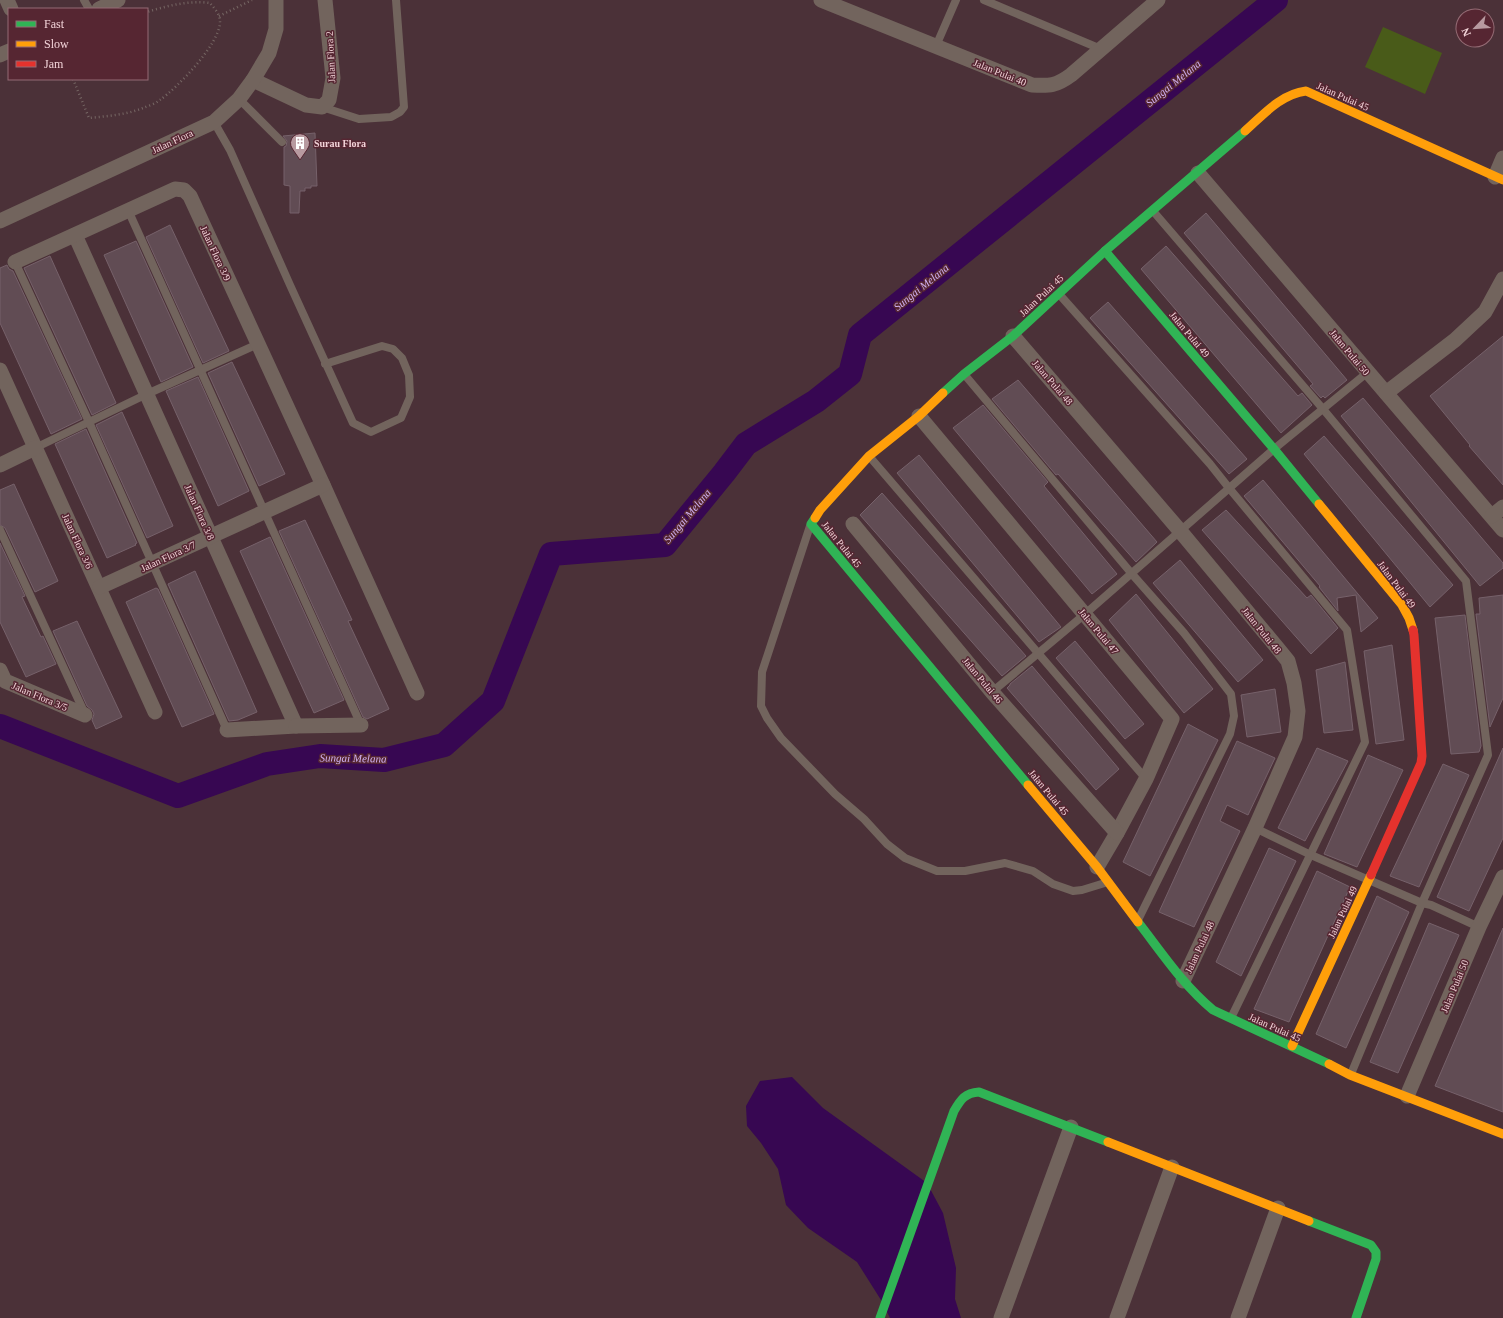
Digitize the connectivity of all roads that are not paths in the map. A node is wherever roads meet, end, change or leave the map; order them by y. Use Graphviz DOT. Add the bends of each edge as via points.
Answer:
graph roads {
  1 [pos="118,0"];
  2 [pos="276,0"];
  3 [pos="325,0"];
  4 [pos="396,0"];
  5 [pos="821,0"];
  6 [pos="956,0"];
  7 [pos="984,0"];
  8 [pos="1152,1"];
  9 [pos="100,8"];
  10 [pos="936,46"];
  11 [pos="1101,49"];
  12 [pos="253,80"];
  13 [pos="239,99"];
  14 [pos="322,107"];
  15 [pos="214,122"];
  16 [pos="282,142"];
  17 [pos="1503,158"];
  18 [pos="1198,173"];
  19 [pos="1499,178"];
  20 [pos="128,210"];
  21 [pos="1153,211"];
  22 [pos="0,221"];
  23 [pos="75,235"];
  24 [pos="1105,251"];
  25 [pos="15,262"];
  26 [pos="1503,279"];
  27 [pos="1059,293"];
  28 [pos="1013,336"];
  29 [pos="258,344"];
  30 [pos="325,364"];
  31 [pos="0,370"];
  32 [pos="200,370"];
  33 [pos="1368,372"];
  34 [pos="964,374"];
  35 [pos="1386,393"];
  36 [pos="147,394"];
  37 [pos="1323,409"];
  38 [pos="919,416"];
  39 [pos="89,422"];
  40 [pos="35,448"];
  41 [pos="1274,449"];
  42 [pos="868,456"];
  43 [pos="0,465"];
  44 [pos="323,485"];
  45 [pos="1229,488"];
  46 [pos="265,512"];
  47 [pos="1497,512"];
  48 [pos="811,524"];
  49 [pos="853,524"];
  50 [pos="0,530"];
  51 [pos="1503,530"];
  52 [pos="1181,532"];
  53 [pos="211,536"];
  54 [pos="153,563"];
  55 [pos="1132,574"];
  56 [pos="100,587"];
  57 [pos="1085,614"];
  58 [pos="1038,654"];
  59 [pos="2,677"];
  60 [pos="992,692"];
  61 [pos="417,693"];
  62 [pos="155,712"];
  63 [pos="85,715"];
  64 [pos="361,725"];
  65 [pos="296,726"];
  66 [pos="227,730"];
  67 [pos="1146,779"];
  68 [pos="1255,828"];
  69 [pos="1117,833"];
  70 [pos="1311,855"];
  71 [pos="1097,867"];
  72 [pos="1503,877"];
  73 [pos="1369,880"];
  74 [pos="1109,882"];
  75 [pos="1422,903"];
  76 [pos="1138,921"];
  77 [pos="1479,927"];
  78 [pos="1183,981"];
  79 [pos="1230,1019"];
  80 [pos="1292,1046"];
  81 [pos="1350,1075"];
  82 [pos="1407,1096"];
  83 [pos="1071,1127"];
  84 [pos="1503,1134"];
  85 [pos="1172,1167"];
  86 [pos="1278,1208"];
  87 [pos="880,1318"];
  88 [pos="1001,1318"];
  89 [pos="1117,1318"];
  90 [pos="1238,1318"];
  91 [pos="1356,1318"];
  1 -- 9 [label="street"];
  2 -- 12 [label="street, Jalan Flora" via="276,29 269,53"];
  3 -- 14 [label="street, Jalan Flora 2" via="333,78 330,100"];
  4 -- 14 [label="lane" via="404,107 391,117 359,119"];
  5 -- 10 [label="street, Jalan Pulai 40"];
  6 -- 10 [label="lane"];
  7 -- 11 [label="lane"];
  8 -- 11 [label="street, Jalan Pulai 40"];
  10 -- 11 [label="street, Jalan Pulai 40" via="1032,85 1053,86 1062,82"];
  12 -- 13 [label="street, Jalan Flora"];
  12 -- 14 [label="street" via="306,105"];
  13 -- 15 [label="street, Jalan Flora"];
  13 -- 16 [label="lane"];
  15 -- 22 [label="street, Jalan Flora"];
  15 -- 30 [label="lane" via="230,150"];
  17 -- 19 [label="street"];
  18 -- 19 [label="street, Jalan Pulai 45" via="1283,98 1297,92 1306,92"];
  18 -- 21 [label="street, Jalan Pulai 45"];
  18 -- 33 [label="street, Jalan Pulai 50"];
  20 -- 23 [label="street, Jalan Flora 3/9"];
  20 -- 29 [label="street, Jalan Flora 3/9" via="175,189 184,190 190,196"];
  20 -- 32 [label="lane"];
  21 -- 24 [label="street, Jalan Pulai 45"];
  21 -- 37 [label="lane"];
  23 -- 25 [label="street, Jalan Flora 3/9"];
  23 -- 36 [label="street, Jalan Flora 3/8"];
  24 -- 27 [label="street, Jalan Pulai 45"];
  24 -- 41 [label="street, Jalan Pulai 49"];
  25 -- 39 [label="lane"];
  26 -- 35 [label="street" via="1485,312 1455,340"];
  27 -- 28 [label="street, Jalan Pulai 45"];
  27 -- 45 [label="lane"];
  28 -- 34 [label="street, Jalan Pulai 45"];
  28 -- 52 [label="street, Jalan Pulai 48"];
  29 -- 32 [label="lane"];
  29 -- 44 [label="street, Jalan Flora 3/9"];
  30 -- 30 [label="lane" via="353,424 370,432 401,418 410,397 409,374 402,358 393,349 382,346"];
  31 -- 40 [label="street, Jalan Flora 3/6"];
  32 -- 36 [label="lane"];
  32 -- 46 [label="lane"];
  33 -- 35 [label="street, Jalan Pulai 50"];
  33 -- 37 [label="lane"];
  34 -- 38 [label="street, Jalan Pulai 45"];
  34 -- 55 [label="lane"];
  35 -- 47 [label="street, Jalan Pulai 50"];
  36 -- 39 [label="lane"];
  36 -- 53 [label="street, Jalan Flora 3/8"];
  37 -- 41 [label="lane"];
  37 -- 75 [label="lane" via="1466,581 1488,755"];
  38 -- 42 [label="street, Jalan Pulai 45"];
  38 -- 57 [label="street, Jalan Pulai 47"];
  39 -- 40 [label="lane"];
  39 -- 54 [label="lane"];
  40 -- 43 [label="street"];
  40 -- 56 [label="street, Jalan Flora 3/6"];
  41 -- 45 [label="lane"];
  41 -- 73 [label="street, Jalan Pulai 49" via="1402,605 1414,635 1421,763"];
  42 -- 48 [label="street, Jalan Pulai 45" via="820,510"];
  42 -- 58 [label="lane"];
  44 -- 46 [label="street, Jalan Flora 3/7"];
  44 -- 61 [label="street, Jalan Flora 3/9"];
  45 -- 52 [label="lane"];
  45 -- 70 [label="lane" via="1347,630 1365,742"];
  46 -- 53 [label="street, Jalan Flora 3/7"];
  46 -- 64 [label="lane"];
  47 -- 51 [label="street, Jalan Pulai 50"];
  48 -- 71 [label="street, Jalan Pulai 45"];
  48 -- 74 [label="lane" via="762,672 761,706 780,738 835,794 864,818 887,844 905,858 937,871 965,871 1005,863 1033,871 1053,884 1073,891"];
  49 -- 60 [label="street, Jalan Pulai 46"];
  50 -- 63 [label="lane"];
  52 -- 55 [label="lane"];
  52 -- 68 [label="street, Jalan Pulai 48" via="1288,661 1294,683 1298,711 1295,737"];
  53 -- 54 [label="street, Jalan Flora 3/7"];
  53 -- 65 [label="street, Jalan Flora 3/8"];
  54 -- 56 [label="street, Jalan Flora 3/7"];
  54 -- 66 [label="lane"];
  55 -- 57 [label="lane"];
  55 -- 76 [label="lane" via="1184,633 1231,694 1234,716 1230,734"];
  56 -- 62 [label="street, Jalan Flora 3/6"];
  57 -- 58 [label="lane"];
  57 -- 67 [label="street, Jalan Pulai 47" via="1172,720"];
  58 -- 60 [label="lane"];
  58 -- 67 [label="lane"];
  59 -- 63 [label="street, Jalan Flora 3/5"];
  60 -- 69 [label="street, Jalan Pulai 46"];
  64 -- 65 [label="street"];
  65 -- 66 [label="street"];
  67 -- 69 [label="street, Jalan Pulai 47"];
  68 -- 70 [label="lane"];
  68 -- 78 [label="street, Jalan Pulai 48"];
  69 -- 71 [label="street, Jalan Pulai 47"];
  70 -- 73 [label="lane"];
  70 -- 79 [label="lane"];
  71 -- 74 [label="street, Jalan Pulai 45"];
  72 -- 77 [label="street, Jalan Pulai 50"];
  73 -- 75 [label="lane"];
  73 -- 80 [label="street, Jalan Pulai 49"];
  74 -- 76 [label="street, Jalan Pulai 45"];
  75 -- 77 [label="lane"];
  75 -- 81 [label="lane"];
  76 -- 78 [label="street, Jalan Pulai 45"];
  77 -- 82 [label="street, Jalan Pulai 50"];
  78 -- 79 [label="street, Jalan Pulai 45" via="1213,1010"];
  79 -- 80 [label="street, Jalan Pulai 45"];
  80 -- 81 [label="street, Jalan Pulai 45"];
  81 -- 82 [label="street, Jalan Pulai 45"];
  82 -- 84 [label="street, Jalan Pulai 45"];
  83 -- 85 [label="street"];
  83 -- 87 [label="street" via="979,1092 968,1093 960,1100"];
  83 -- 88 [label="street"];
  85 -- 86 [label="street"];
  85 -- 89 [label="street"];
  86 -- 90 [label="street"];
  86 -- 91 [label="street" via="1371,1244 1376,1252 1376,1259"];
}
